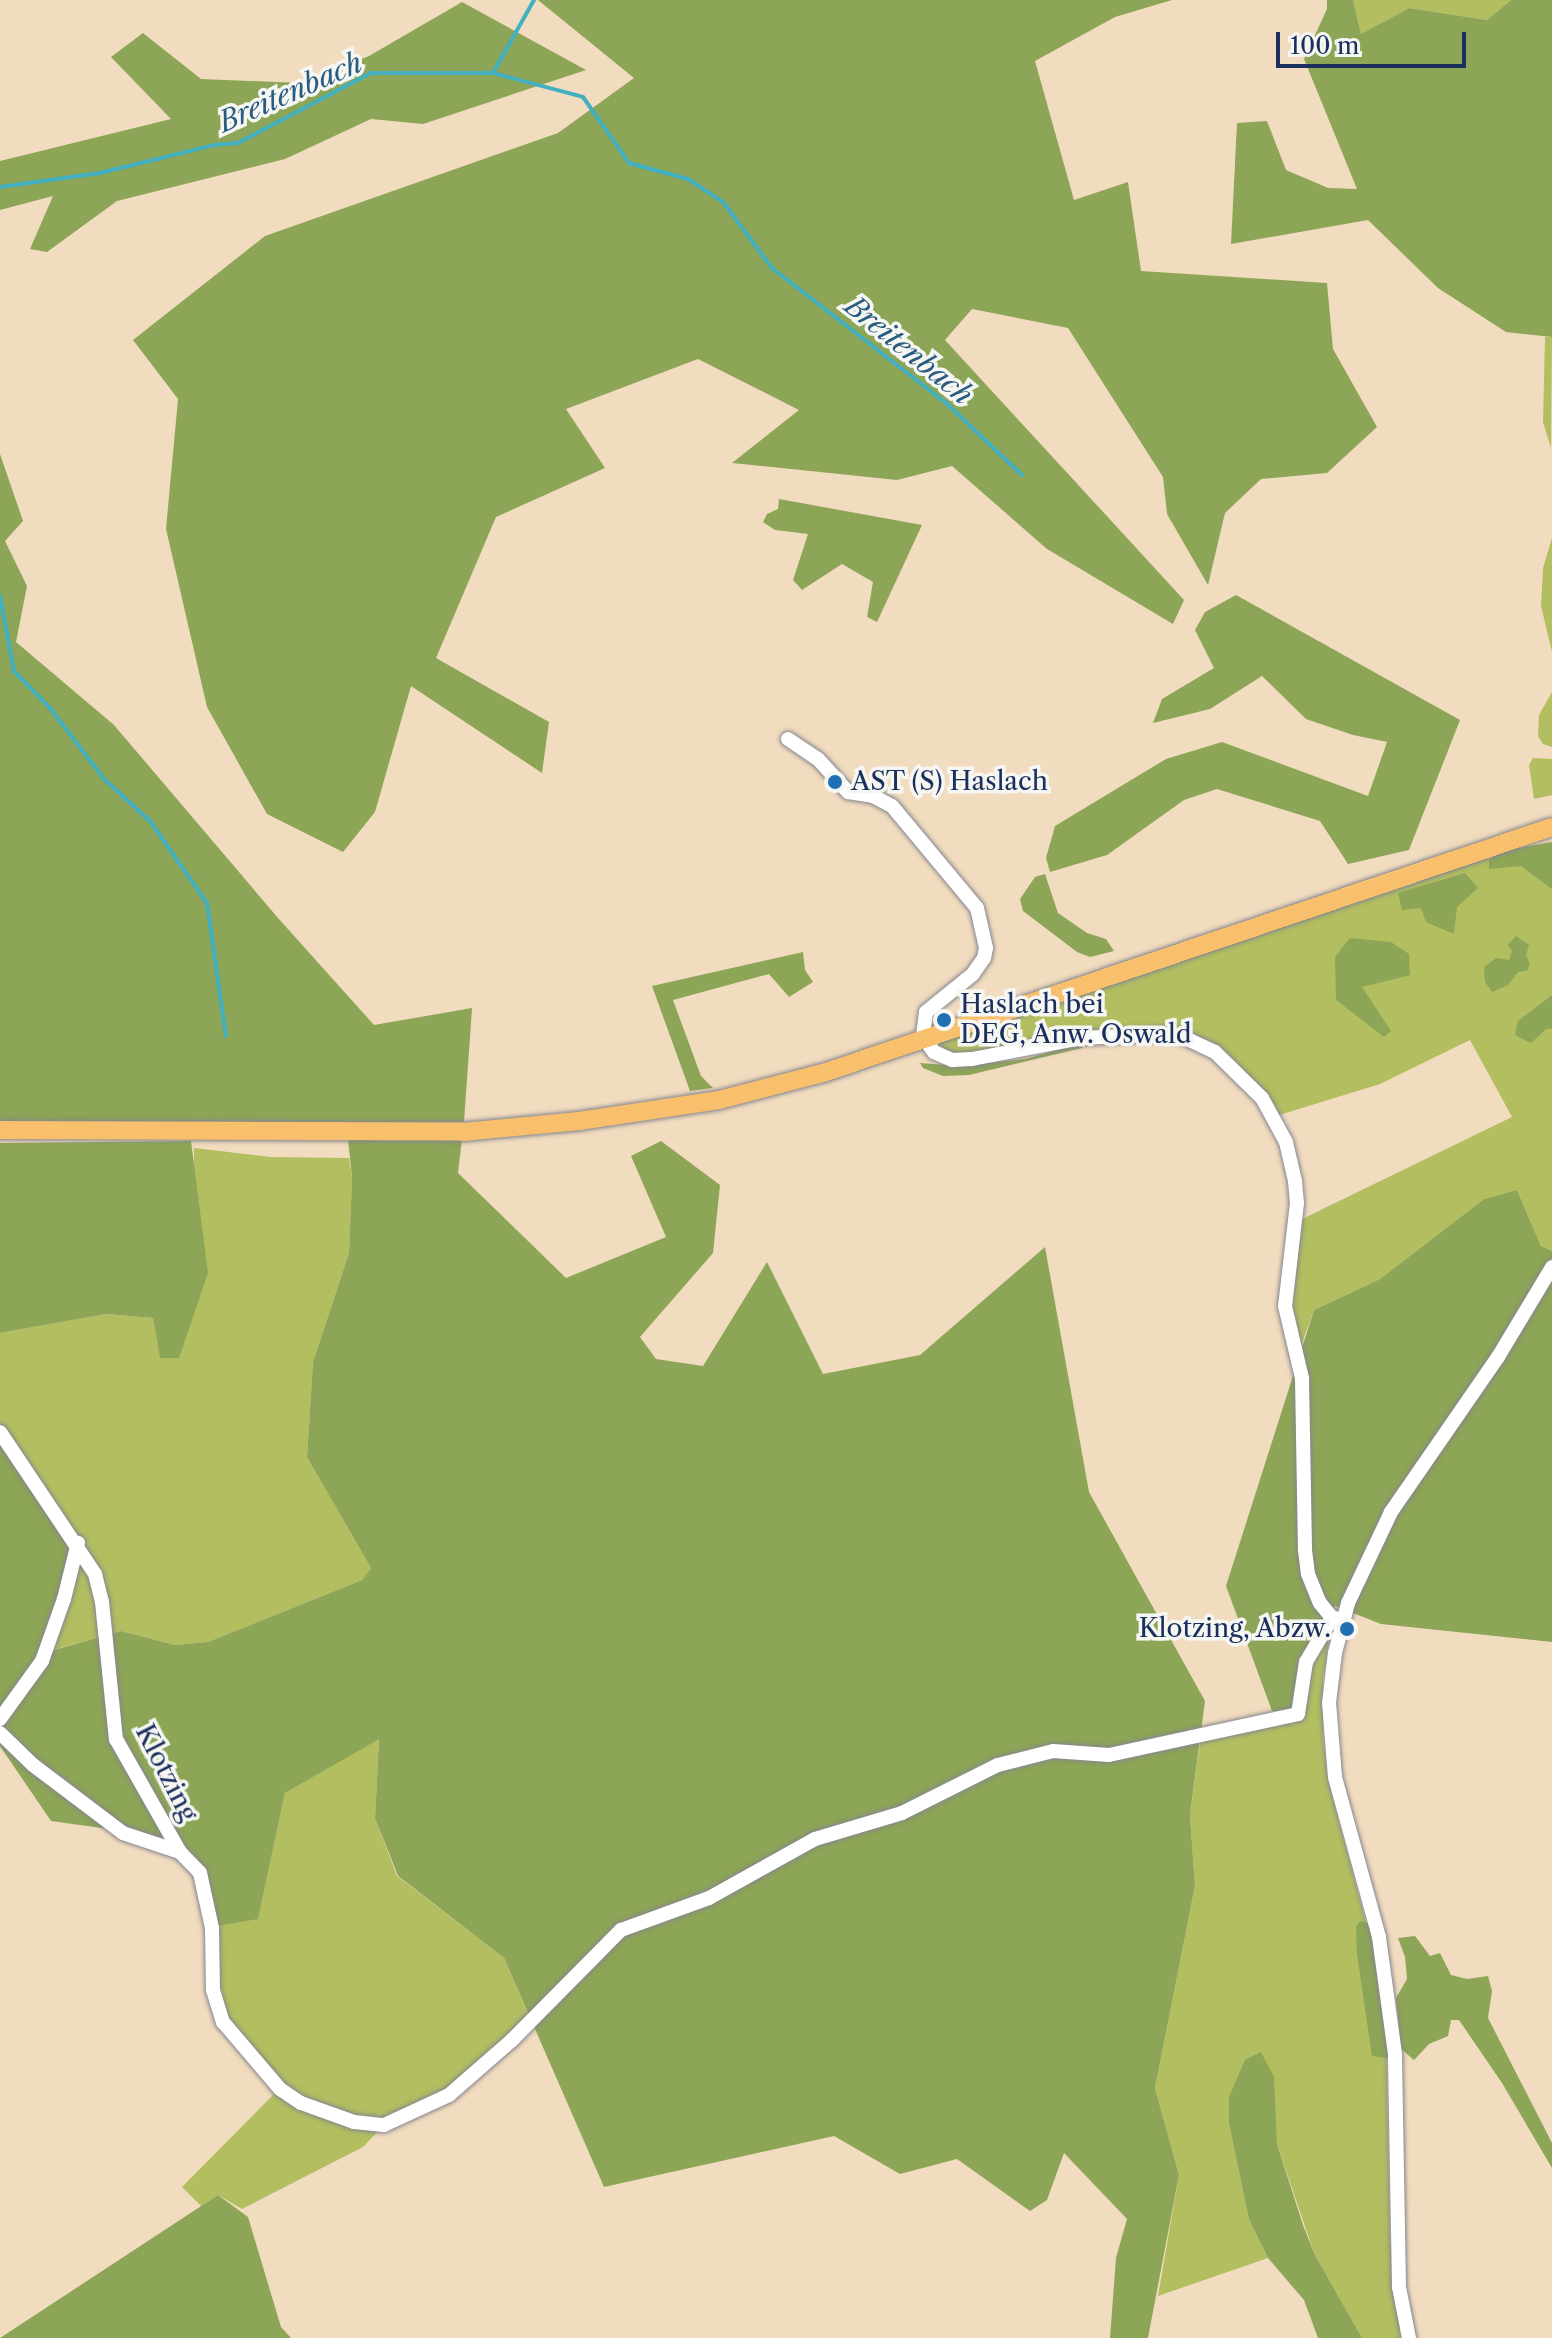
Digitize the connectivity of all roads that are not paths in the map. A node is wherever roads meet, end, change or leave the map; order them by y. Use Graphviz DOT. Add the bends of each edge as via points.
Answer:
graph roads {
  1 [pos="788,739"];
  2 [pos="1552,827"];
  3 [pos="923,1037"];
  4 [pos="0,1130"];
  5 [pos="1551,1268"];
  6 [pos="0,1432"];
  7 [pos="78,1543"];
  8 [pos="1337,1619"];
  9 [pos="0,1719"];
  10 [pos="0,1733"];
  11 [pos="180,1852"];
  12 [pos="1409,2338"];
  1 -- 3 [label="street" via="818,759 848,792 892,806 977,908 984,958 973,974 926,1012"];
  2 -- 3 [label="main road"];
  3 -- 4 [label="main road" via="823,1073 719,1100 579,1121 463,1132"];
  3 -- 8 [label="street" via="934,1052 952,1060 1115,1033 1183,1037 1215,1052 1262,1098 1286,1142 1295,1181 1285,1306 1302,1378 1308,1574 1320,1603"];
  5 -- 8 [label="street" via="1498,1357 1391,1512"];
  6 -- 7 [label="street, Klotzing"];
  7 -- 9 [label="street" via="42,1661"];
  7 -- 11 [label="street, Klotzing" via="95,1574 102,1602 116,1739"];
  8 -- 11 [label="street" via="1306,1662 1298,1714 1109,1755 1053,1751 998,1765 902,1813 815,1839 709,1898 621,1930 449,2095 384,2125 354,2122 301,2103 280,2089 223,2022 213,1990 212,1928 200,1873"];
  8 -- 12 [label="street" via="1330,1745 1340,1804 1387,1979 1397,2085 1399,2287"];
  10 -- 11 [label="street, Klotzing" via="33,1765 123,1833"];
}
